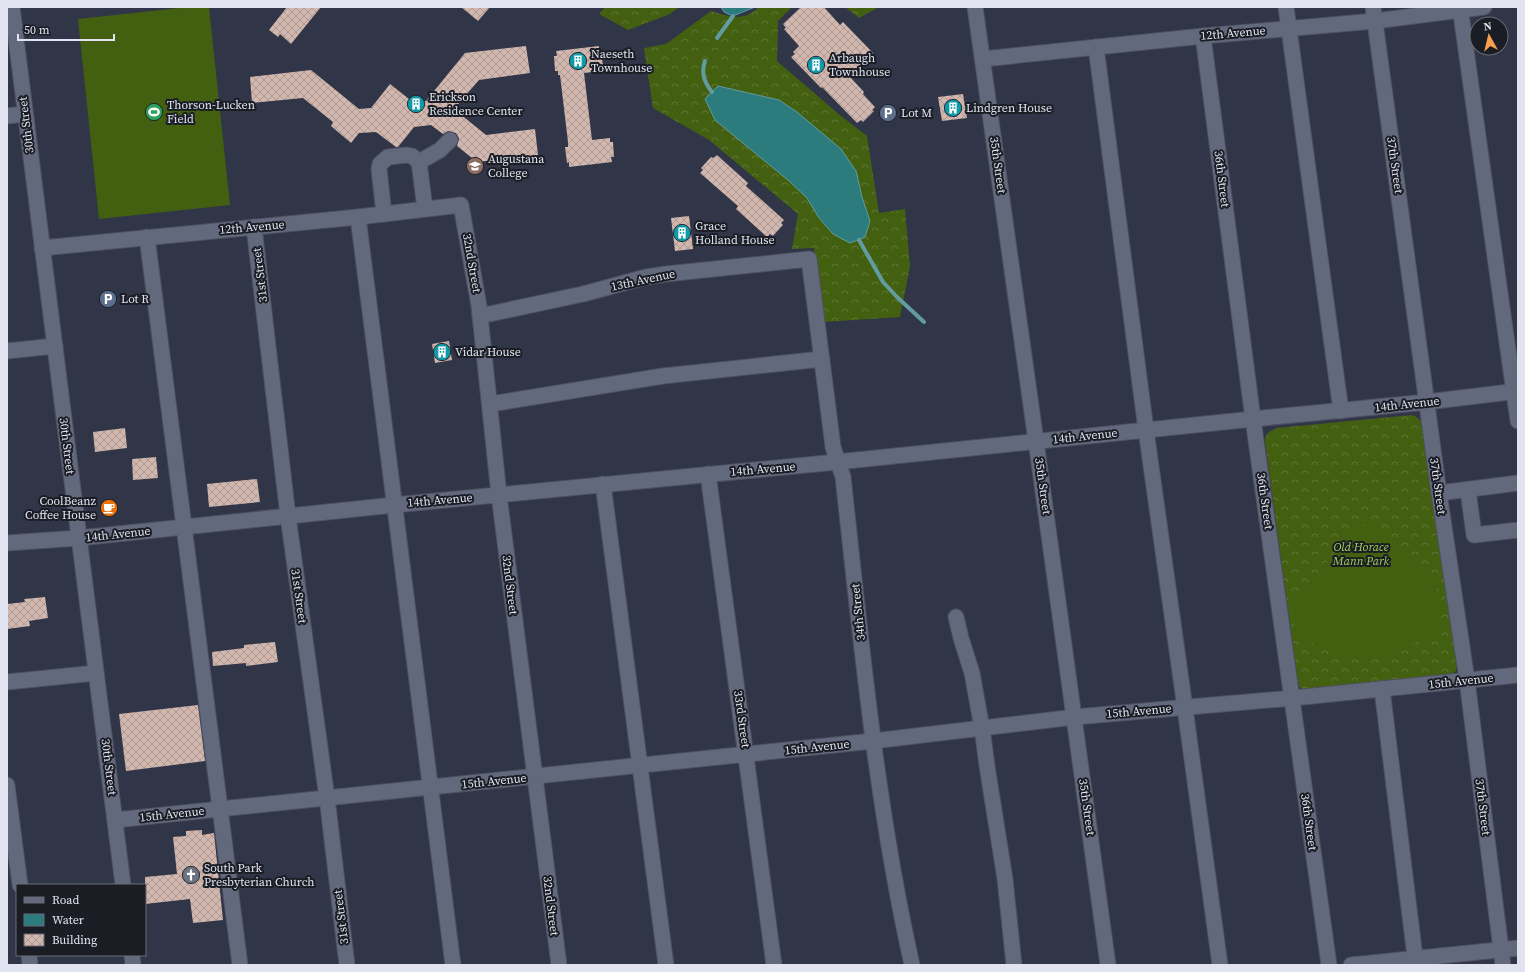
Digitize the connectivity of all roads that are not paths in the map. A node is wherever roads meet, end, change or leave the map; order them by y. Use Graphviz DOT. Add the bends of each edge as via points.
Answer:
graph roads {
  1 [pos="12,7"];
  2 [pos="975,7"];
  3 [pos="1286,7"];
  4 [pos="1484,7"];
  5 [pos="1461,8"];
  6 [pos="1374,14"];
  7 [pos="1288,29"];
  8 [pos="1204,36"];
  9 [pos="1096,47"];
  10 [pos="983,60"];
  11 [pos="25,114"];
  12 [pos="7,116"];
  13 [pos="450,140"];
  14 [pos="419,162"];
  15 [pos="462,205"];
  16 [pos="425,209"];
  17 [pos="384,214"];
  18 [pos="358,217"];
  19 [pos="254,227"];
  20 [pos="147,237"];
  21 [pos="42,248"];
  22 [pos="809,259"];
  23 [pos="480,316"];
  24 [pos="55,346"];
  25 [pos="7,351"];
  26 [pos="822,359"];
  27 [pos="1516,392"];
  28 [pos="1427,402"];
  29 [pos="497,403"];
  30 [pos="1341,411"];
  31 [pos="1253,419"];
  32 [pos="1518,421"];
  33 [pos="1146,430"];
  34 [pos="1036,441"];
  35 [pos="837,462"];
  36 [pos="708,474"];
  37 [pos="1518,483"];
  38 [pos="603,484"];
  39 [pos="1468,490"];
  40 [pos="1439,493"];
  41 [pos="498,495"];
  42 [pos="394,505"];
  43 [pos="288,516"];
  44 [pos="184,526"];
  45 [pos="1518,530"];
  46 [pos="79,538"];
  47 [pos="7,543"];
  48 [pos="956,617"];
  49 [pos="96,673"];
  50 [pos="1518,675"];
  51 [pos="1467,680"];
  52 [pos="7,682"];
  53 [pos="1382,689"];
  54 [pos="1292,698"];
  55 [pos="1185,708"];
  56 [pos="1075,717"];
  57 [pos="982,728"];
  58 [pos="873,741"];
  59 [pos="746,754"];
  60 [pos="640,766"];
  61 [pos="535,777"];
  62 [pos="7,785"];
  63 [pos="430,787"];
  64 [pos="327,798"];
  65 [pos="220,809"];
  66 [pos="116,820"];
  67 [pos="20,884"];
  68 [pos="124,884"];
  69 [pos="1518,948"];
  70 [pos="1502,958"];
  71 [pos="1416,962"];
  72 [pos="240,965"];
  73 [pos="347,965"];
  74 [pos="453,965"];
  75 [pos="559,965"];
  76 [pos="666,965"];
  77 [pos="774,965"];
  78 [pos="912,965"];
  79 [pos="1014,965"];
  80 [pos="1108,965"];
  81 [pos="1220,965"];
  82 [pos="1329,965"];
  83 [pos="1351,965"];
  1 -- 11 [label="street, 30th Street"];
  2 -- 10 [label="street, 35th Street"];
  3 -- 7 [label="street"];
  4 -- 5 [label="street, 12th Avenue"];
  5 -- 6 [label="street, 12th Avenue"];
  5 -- 27 [label="street"];
  6 -- 7 [label="street, 12th Avenue"];
  6 -- 28 [label="street, 37th Street"];
  7 -- 8 [label="street, 12th Avenue"];
  7 -- 30 [label="street"];
  8 -- 9 [label="street, 12th Avenue"];
  8 -- 31 [label="street, 36th Street"];
  9 -- 10 [label="street, 12th Avenue"];
  9 -- 33 [label="street"];
  10 -- 34 [label="street, 35th Street"];
  11 -- 12 [label="street"];
  11 -- 21 [label="street, 30th Street"];
  13 -- 14 [label="street" via="440,150"];
  14 -- 16 [label="street"];
  14 -- 17 [label="street" via="407,155 388,157 380,164"];
  15 -- 16 [label="street, 12th Avenue"];
  15 -- 23 [label="street, 32nd Street"];
  16 -- 17 [label="street, 12th Avenue"];
  17 -- 18 [label="street, 12th Avenue"];
  18 -- 19 [label="street, 12th Avenue"];
  18 -- 42 [label="street"];
  19 -- 20 [label="street, 12th Avenue"];
  19 -- 43 [label="street, 31st Street"];
  20 -- 21 [label="street, 12th Avenue"];
  20 -- 44 [label="street"];
  21 -- 24 [label="street, 30th Street"];
  22 -- 23 [label="street, 13th Avenue" via="646,277 583,294"];
  22 -- 26 [label="street, 34th Street"];
  23 -- 41 [label="street, 32nd Street"];
  24 -- 25 [label="street"];
  24 -- 46 [label="street, 30th Street"];
  26 -- 29 [label="street" via="663,376"];
  26 -- 35 [label="street, 34th Street"];
  27 -- 28 [label="street, 14th Avenue"];
  27 -- 32 [label="street"];
  28 -- 30 [label="street, 14th Avenue"];
  28 -- 40 [label="street, 37th Street"];
  30 -- 31 [label="street, 14th Avenue"];
  31 -- 33 [label="street, 14th Avenue"];
  31 -- 54 [label="street, 36th Street"];
  33 -- 34 [label="street, 14th Avenue"];
  33 -- 55 [label="street"];
  34 -- 35 [label="street, 14th Avenue"];
  34 -- 56 [label="street, 35th Street"];
  35 -- 36 [label="street, 14th Avenue"];
  35 -- 58 [label="street, 34th Street" via="843,477"];
  36 -- 38 [label="street, 14th Avenue"];
  36 -- 59 [label="street, 33rd Street"];
  37 -- 39 [label="street"];
  38 -- 41 [label="street, 14th Avenue"];
  38 -- 60 [label="street"];
  39 -- 40 [label="street"];
  39 -- 45 [label="street" via="1474,535"];
  40 -- 51 [label="street, 37th Street"];
  41 -- 42 [label="street, 14th Avenue"];
  41 -- 61 [label="street, 32nd Street"];
  42 -- 43 [label="street, 14th Avenue"];
  42 -- 63 [label="street"];
  43 -- 44 [label="street, 14th Avenue"];
  43 -- 64 [label="street, 31st Street"];
  44 -- 46 [label="street, 14th Avenue"];
  44 -- 65 [label="street"];
  46 -- 47 [label="street, 14th Avenue"];
  46 -- 49 [label="street, 30th Street"];
  48 -- 57 [label="street" via="972,673"];
  49 -- 52 [label="street"];
  49 -- 66 [label="street, 30th Street"];
  50 -- 51 [label="street, 15th Avenue"];
  51 -- 53 [label="street, 15th Avenue"];
  51 -- 70 [label="street, 37th Street"];
  53 -- 54 [label="street, 15th Avenue"];
  53 -- 71 [label="street"];
  54 -- 55 [label="street, 15th Avenue"];
  54 -- 82 [label="street, 36th Street"];
  55 -- 56 [label="street, 15th Avenue"];
  55 -- 81 [label="street"];
  56 -- 57 [label="street, 15th Avenue"];
  56 -- 80 [label="street, 35th Street"];
  57 -- 58 [label="street, 15th Avenue"];
  57 -- 79 [label="street"];
  58 -- 59 [label="street, 15th Avenue"];
  58 -- 78 [label="street, 34th Street" via="899,904"];
  59 -- 60 [label="street, 15th Avenue"];
  59 -- 77 [label="street, 33rd Street"];
  60 -- 61 [label="street, 15th Avenue"];
  60 -- 76 [label="street"];
  61 -- 63 [label="street, 15th Avenue"];
  61 -- 75 [label="street, 32nd Street"];
  62 -- 67 [label="street"];
  63 -- 64 [label="street, 15th Avenue"];
  63 -- 74 [label="street"];
  64 -- 65 [label="street, 15th Avenue"];
  64 -- 73 [label="street, 31st Street"];
  65 -- 66 [label="street, 15th Avenue"];
  65 -- 72 [label="street"];
  66 -- 68 [label="street, 30th Street"];
  69 -- 70 [label="street"];
  70 -- 71 [label="street"];
  71 -- 83 [label="street"];
}
